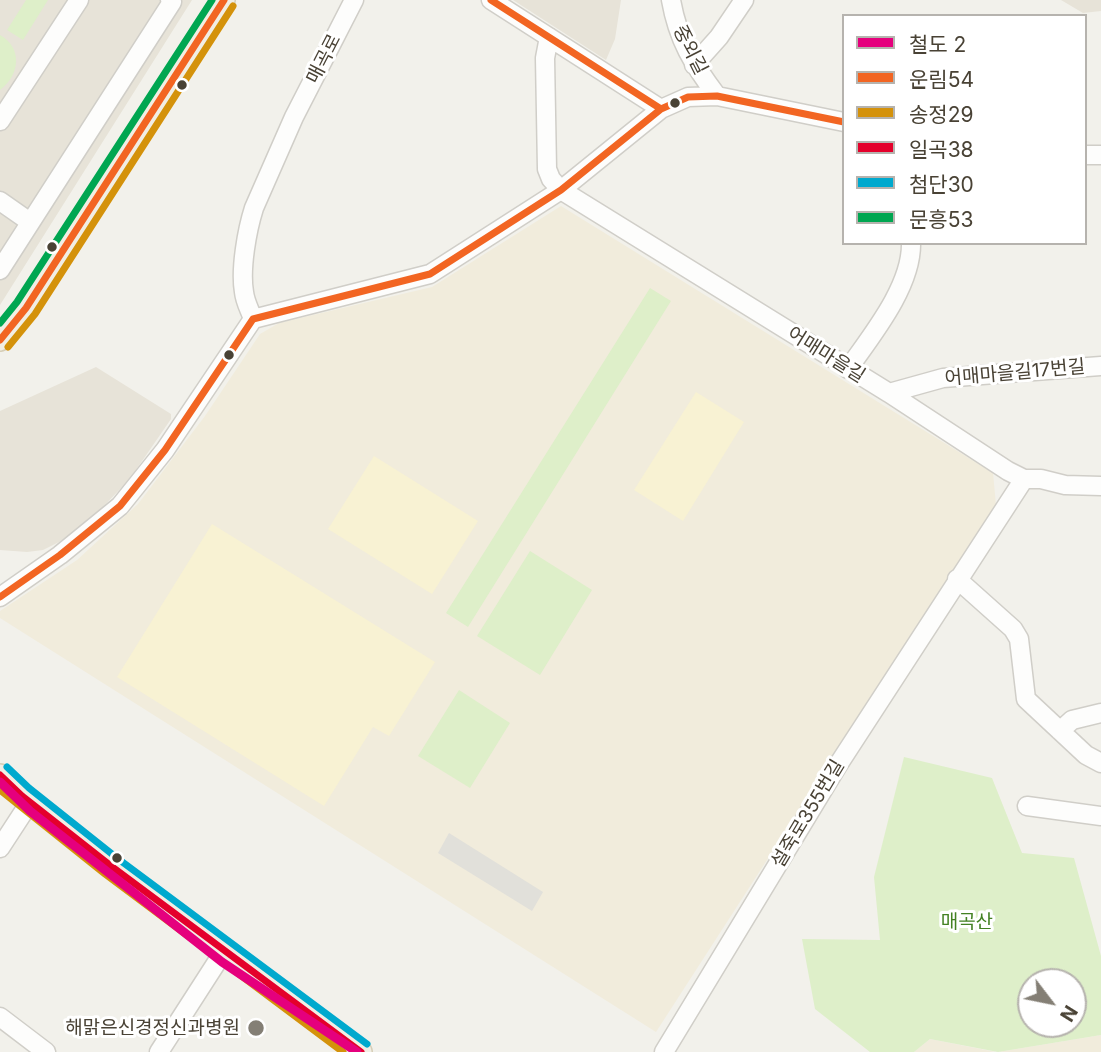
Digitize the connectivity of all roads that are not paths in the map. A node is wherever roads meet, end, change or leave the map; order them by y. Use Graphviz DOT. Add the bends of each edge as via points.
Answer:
graph roads {
  1 [pos="79,0"];
  2 [pos="170,0"];
  3 [pos="224,0"];
  4 [pos="354,0"];
  5 [pos="491,0"];
  6 [pos="671,0"];
  7 [pos="744,0"];
  8 [pos="550,37"];
  9 [pos="694,65"];
  10 [pos="717,96"];
  11 [pos="661,109"];
  12 [pos="0,121"];
  13 [pos="842,122"];
  14 [pos="561,190"];
  15 [pos="0,201"];
  16 [pos="30,222"];
  17 [pos="911,245"];
  18 [pos="0,270"];
  19 [pos="253,319"];
  20 [pos="0,340"];
  21 [pos="1101,366"];
  22 [pos="848,369"];
  23 [pos="889,393"];
  24 [pos="1024,479"];
  25 [pos="1101,486"];
  26 [pos="957,579"];
  27 [pos="0,597"];
  28 [pos="1101,713"];
  29 [pos="1060,731"];
  30 [pos="1101,763"];
  31 [pos="0,775"];
  32 [pos="30,802"];
  33 [pos="1027,806"];
  34 [pos="1101,816"];
  35 [pos="0,848"];
  36 [pos="224,951"];
  37 [pos="0,1017"];
  38 [pos="46,1052"];
  39 [pos="159,1052"];
  40 [pos="361,1052"];
  41 [pos="664,1052"];
  1 -- 12 [label="street"];
  2 -- 16 [label="street"];
  3 -- 20 [label="main road" via="26,308"];
  4 -- 19 [label="street, 매곡로" via="294,117 250,221 243,279"];
  5 -- 8 [label="street"];
  6 -- 9 [label="street, 중외길" via="676,25"];
  7 -- 9 [label="street"];
  8 -- 11 [label="street"];
  8 -- 14 [label="street" via="545,58 547,169"];
  9 -- 10 [label="street, 중외길"];
  10 -- 11 [label="street" via="688,97"];
  10 -- 13 [label="street"];
  11 -- 14 [label="street"];
  14 -- 19 [label="street" via="430,274"];
  14 -- 22 [label="street, 어매마을길"];
  15 -- 16 [label="street"];
  16 -- 18 [label="street"];
  17 -- 22 [label="street" via="910,262 896,294"];
  19 -- 27 [label="street" via="165,450 120,506"];
  21 -- 23 [label="street, 어매마을길17번길" via="943,378"];
  22 -- 23 [label="street, 어매마을길"];
  23 -- 24 [label="street, 어매마을길"];
  24 -- 25 [label="street, 어매마을길"];
  24 -- 26 [label="street, 설죽로355번길"];
  26 -- 29 [label="street" via="1013,629 1019,639 1026,699"];
  26 -- 41 [label="street, 설죽로355번길"];
  28 -- 29 [label="street" via="1072,720"];
  29 -- 30 [label="street"];
  31 -- 32 [label="main road"];
  32 -- 35 [label="street"];
  32 -- 36 [label="main road"];
  33 -- 34 [label="street"];
  36 -- 39 [label="street"];
  36 -- 40 [label="main road"];
  37 -- 38 [label="street"];
}
